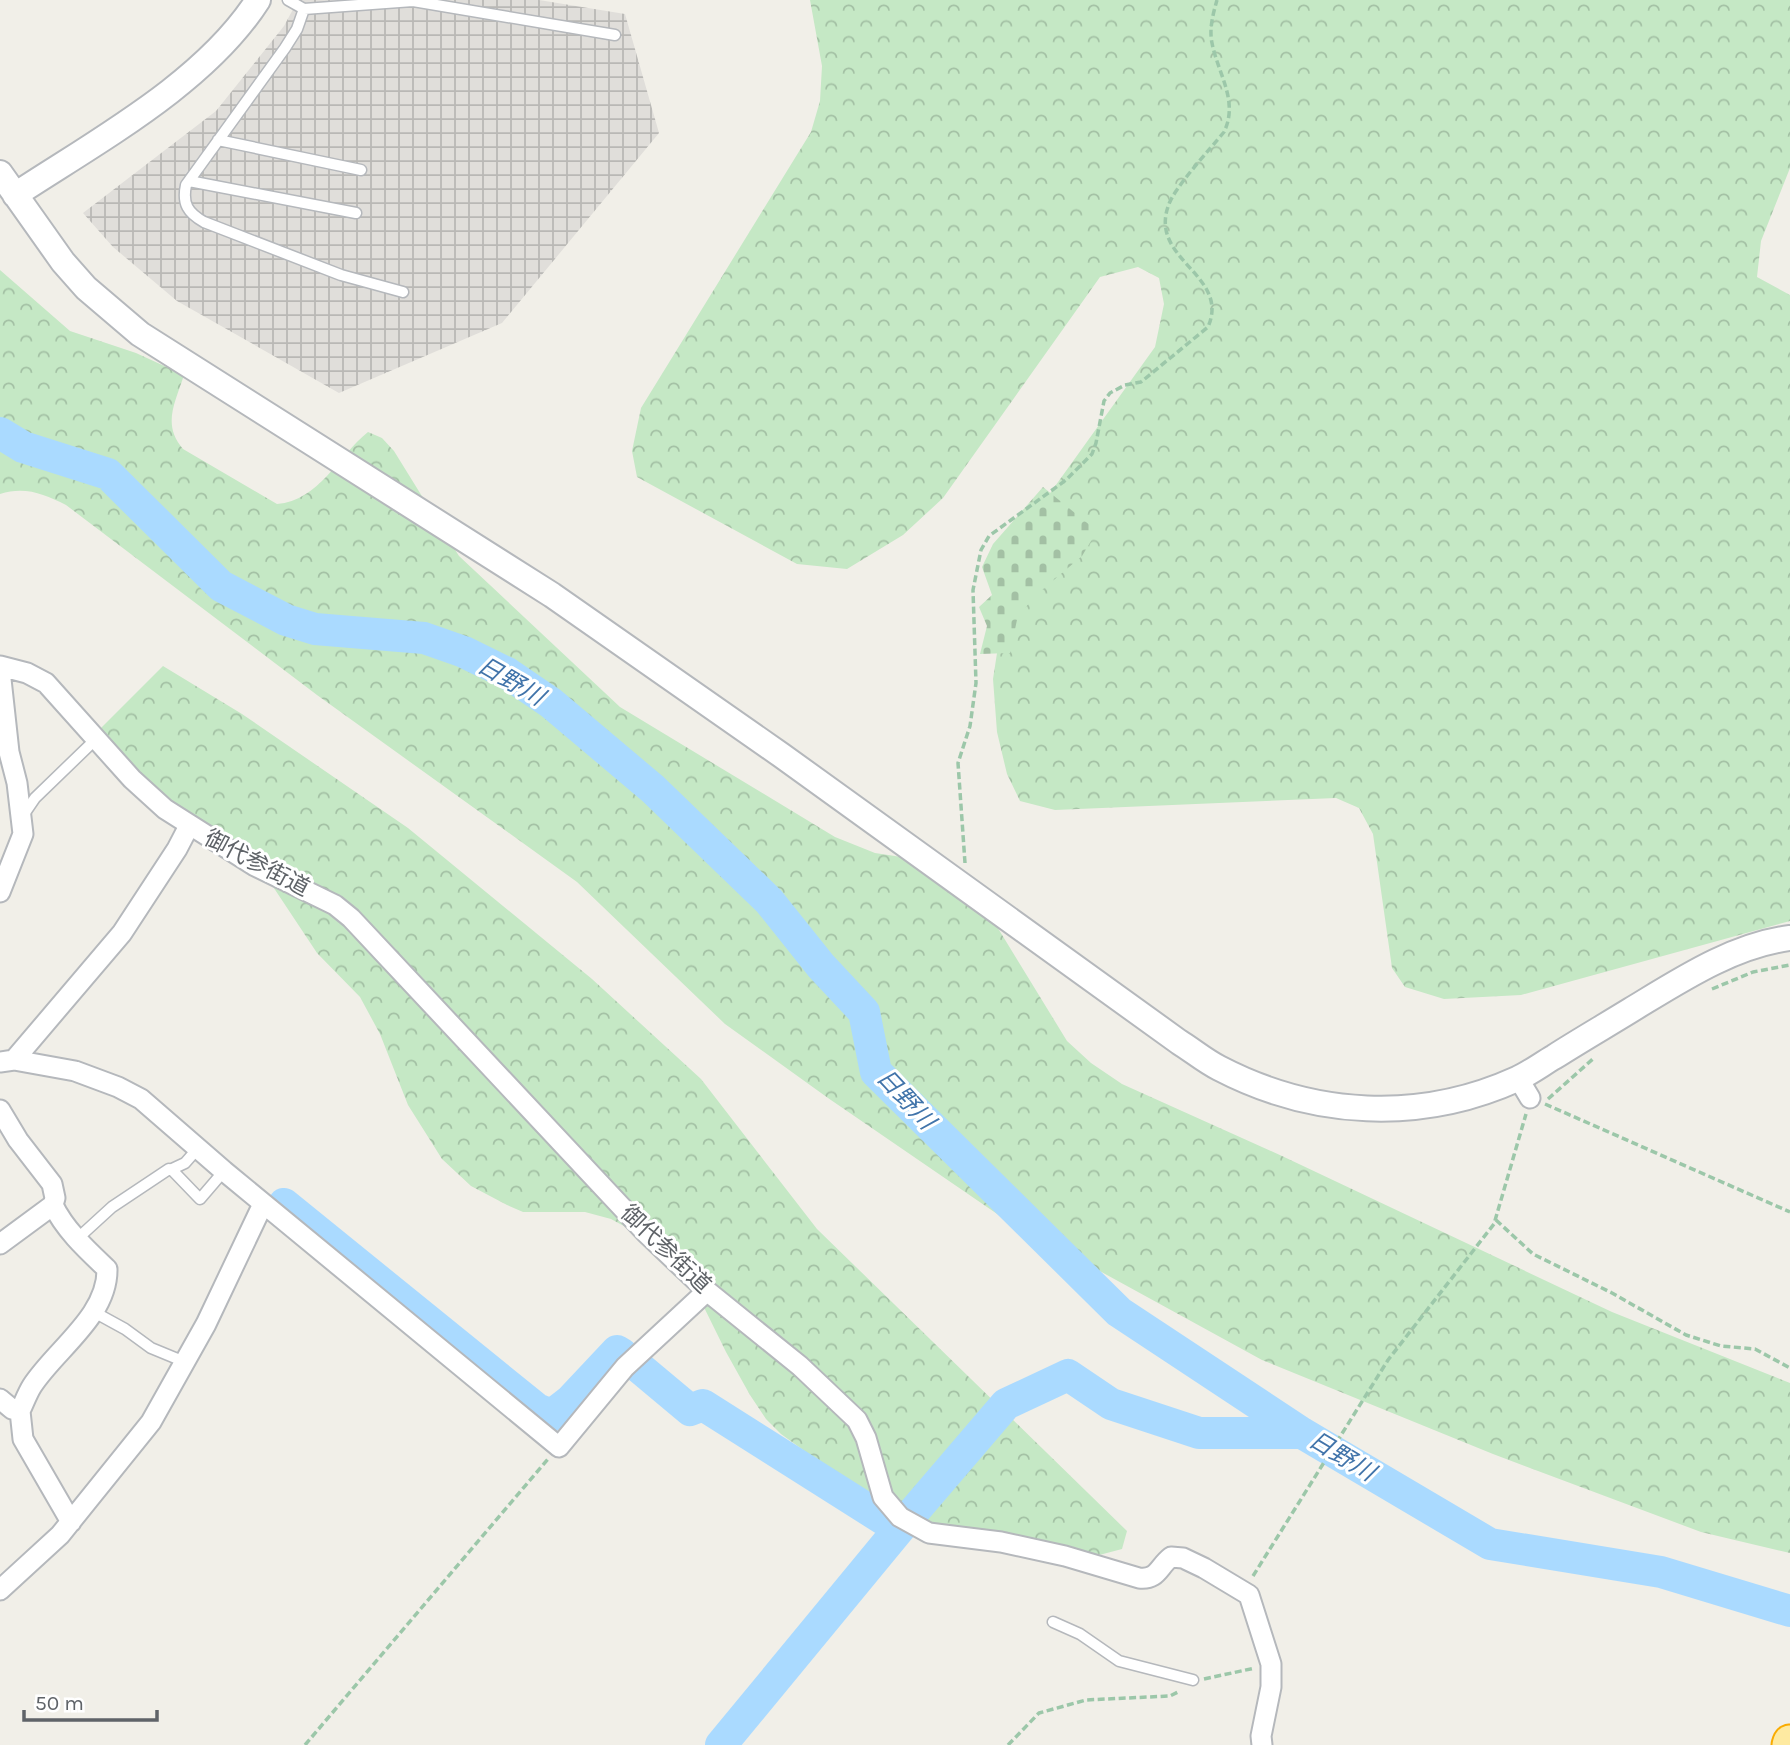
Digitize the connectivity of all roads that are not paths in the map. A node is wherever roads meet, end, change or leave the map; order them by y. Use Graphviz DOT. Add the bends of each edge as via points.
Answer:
graph roads {
  1 [pos="258,0"];
  2 [pos="288,0"];
  3 [pos="304,9"];
  4 [pos="615,35"];
  5 [pos="218,140"];
  6 [pos="361,170"];
  7 [pos="0,173"];
  8 [pos="189,181"];
  9 [pos="8,199"];
  10 [pos="356,213"];
  11 [pos="403,292"];
  12 [pos="0,668"];
  13 [pos="96,739"];
  14 [pos="21,817"];
  15 [pos="189,826"];
  16 [pos="0,892"];
  17 [pos="1790,938"];
  18 [pos="7,1061"];
  19 [pos="0,1111"];
  20 [pos="199,1147"];
  21 [pos="170,1170"];
  22 [pos="224,1171"];
  23 [pos="263,1204"];
  24 [pos="53,1205"];
  25 [pos="77,1239"];
  26 [pos="0,1244"];
  27 [pos="707,1291"];
  28 [pos="94,1312"];
  29 [pos="186,1362"];
  30 [pos="0,1399"];
  31 [pos="20,1411"];
  32 [pos="71,1522"];
  33 [pos="0,1590"];
  34 [pos="1053,1622"];
  35 [pos="1193,1680"];
  36 [pos="1262,1745"];
  1 -- 9 [label="street" via="213,55 157,101"];
  2 -- 3 [label="lane"];
  3 -- 4 [label="lane" via="413,1"];
  3 -- 5 [label="lane" via="297,29"];
  5 -- 6 [label="lane"];
  5 -- 8 [label="lane"];
  7 -- 9 [label="street"];
  8 -- 10 [label="lane"];
  8 -- 11 [label="lane" via="185,204 191,215 204,222 341,275"];
  9 -- 17 [label="street" via="86,288 140,334 552,595 1218,1068 1274,1092 1302,1101 1357,1108 1411,1107 1524,1088 1704,968 1740,951"];
  12 -- 13 [label="street, 御代参街道" via="27,673 47,684"];
  12 -- 14 [label="street"];
  13 -- 14 [label="lane"];
  13 -- 15 [label="street, 御代参街道" via="157,801"];
  14 -- 16 [label="street" via="23,834"];
  15 -- 18 [label="street" via="122,933"];
  15 -- 27 [label="street, 御代参街道" via="351,918 646,1233"];
  18 -- 20 [label="street" via="75,1071 118,1087 141,1099"];
  19 -- 24 [label="street" via="52,1184"];
  20 -- 21 [label="lane" via="185,1163"];
  20 -- 22 [label="street"];
  21 -- 22 [label="lane" via="200,1199"];
  21 -- 25 [label="lane" via="112,1207"];
  22 -- 23 [label="street"];
  23 -- 27 [label="street" via="559,1447 625,1367"];
  23 -- 29 [label="street"];
  24 -- 25 [label="street"];
  24 -- 26 [label="street"];
  25 -- 28 [label="street" via="107,1269"];
  27 -- 36 [label="street, 御代参街道" via="800,1366 857,1420 883,1497 907,1522 929,1533 990,1540 1147,1579 1171,1557 1183,1558 1249,1595 1270,1664"];
  28 -- 29 [label="lane" via="151,1348"];
  28 -- 31 [label="street" via="32,1386"];
  29 -- 32 [label="street" via="151,1422"];
  30 -- 31 [label="street"];
  31 -- 32 [label="street" via="23,1439"];
  32 -- 33 [label="street"];
  34 -- 35 [label="lane" via="1119,1661"];
}
